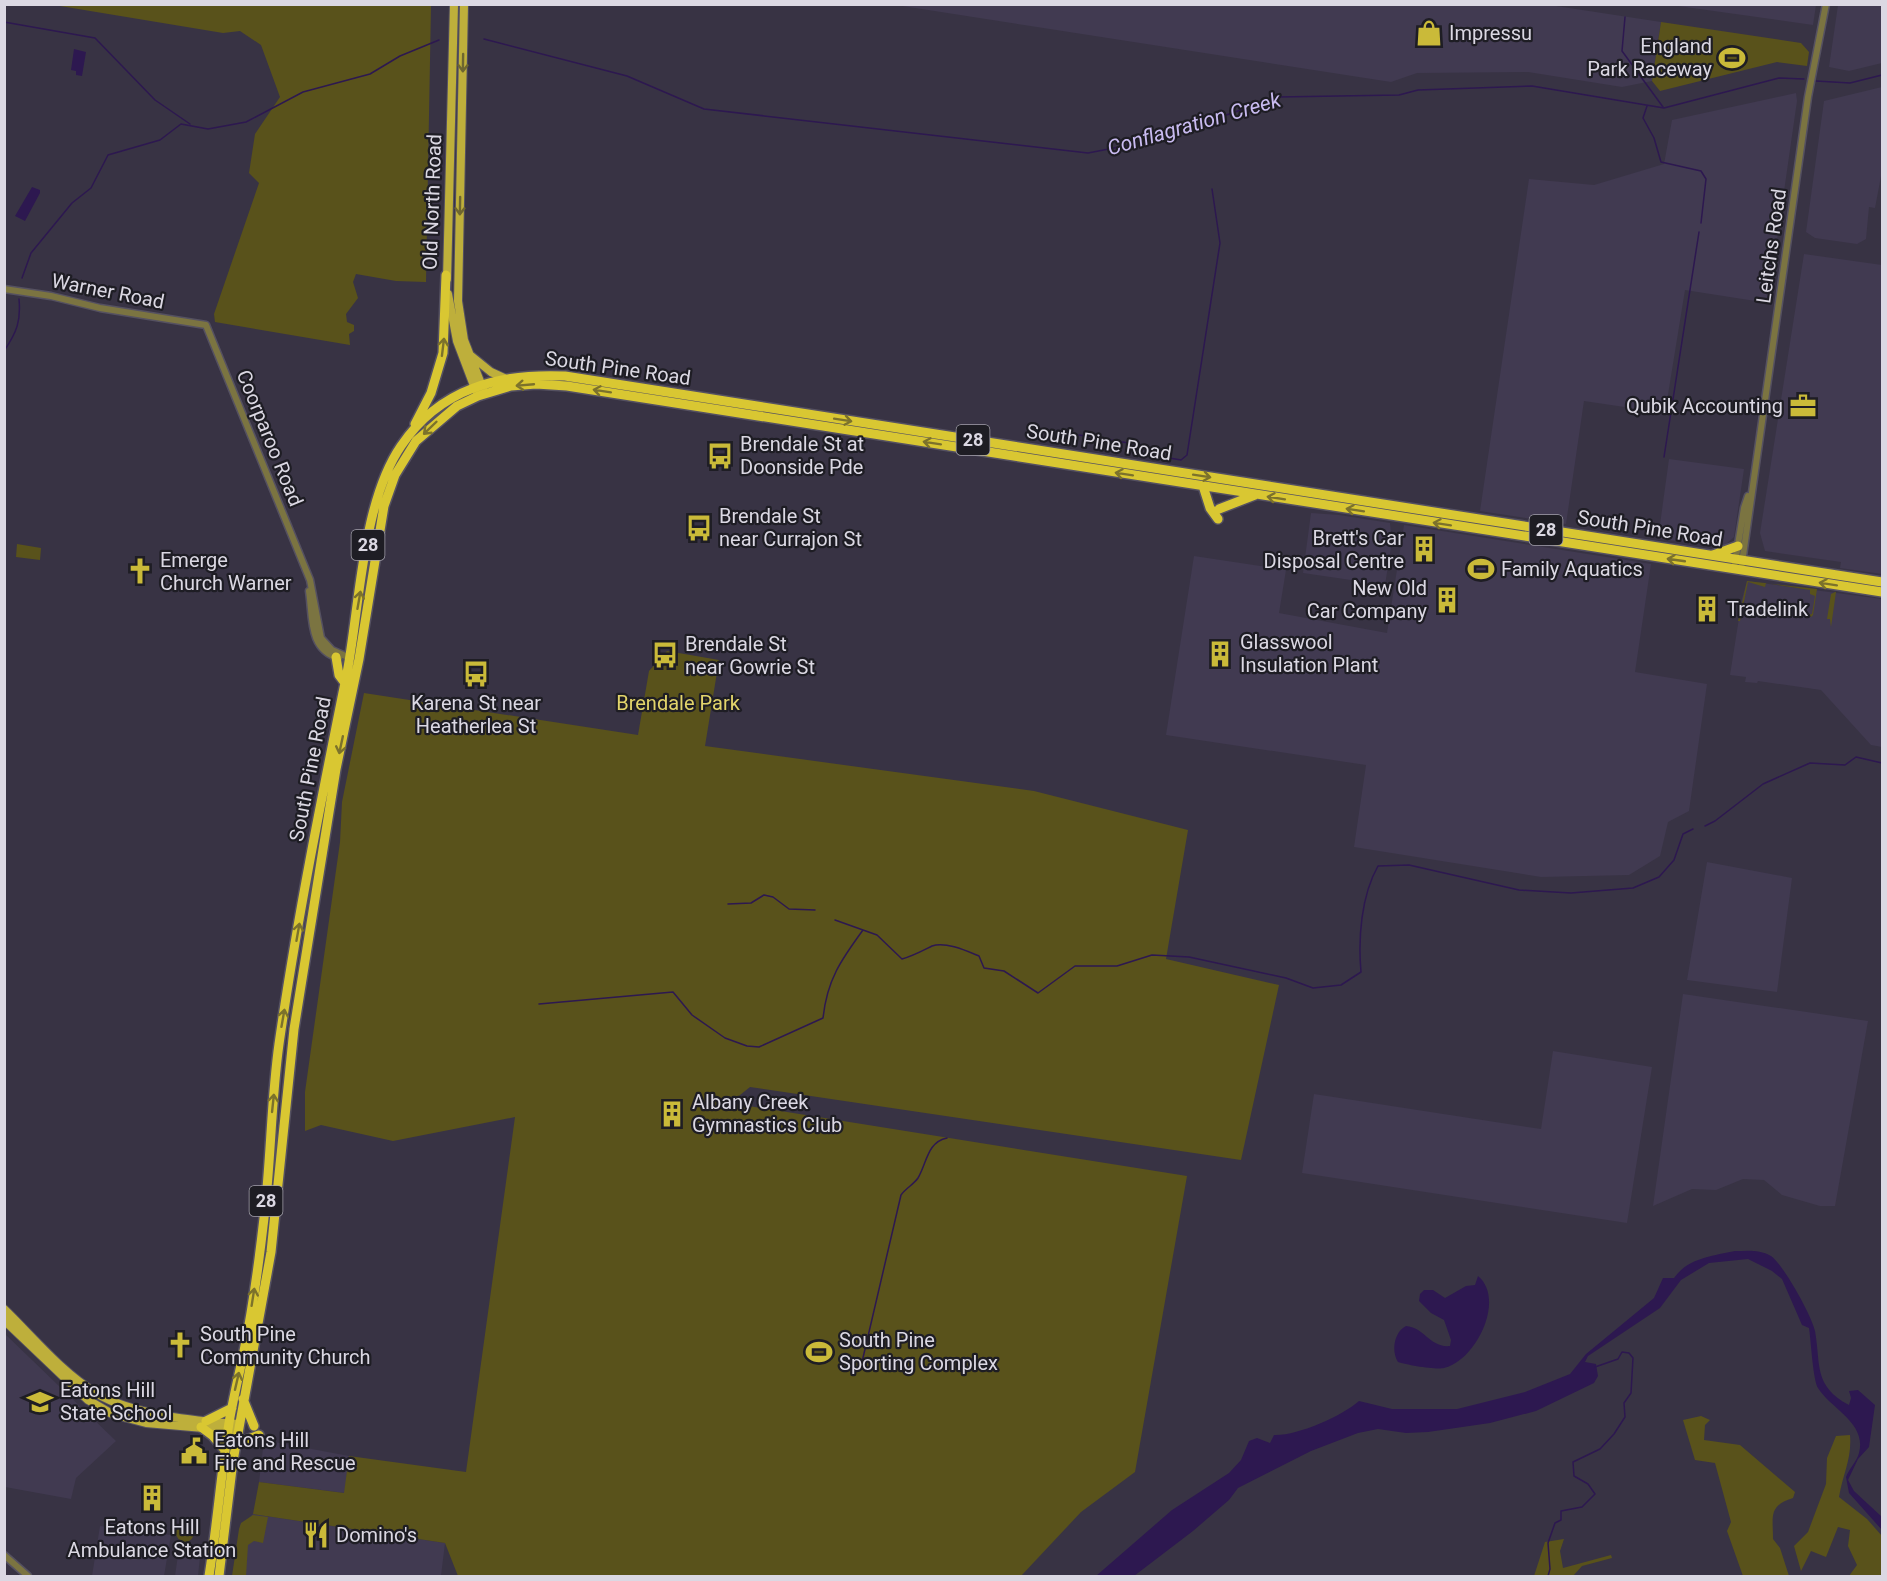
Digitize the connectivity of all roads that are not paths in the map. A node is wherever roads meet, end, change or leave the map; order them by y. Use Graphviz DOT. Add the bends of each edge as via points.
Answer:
graph roads {
  1 [pos="454,4"];
  2 [pos="464,4"];
  3 [pos="1826,4"];
  4 [pos="446,275"];
  5 [pos="4,289"];
  6 [pos="206,325"];
  7 [pos="468,354"];
  8 [pos="504,378"];
  9 [pos="479,390"];
  10 [pos="406,439"];
  11 [pos="1203,486"];
  12 [pos="1750,492"];
  13 [pos="1255,495"];
  14 [pos="1477,524"];
  15 [pos="1582,540"];
  16 [pos="1738,546"];
  17 [pos="1711,556"];
  18 [pos="304,564"];
  19 [pos="1738,565"];
  20 [pos="1882,582"];
  21 [pos="1882,592"];
  22 [pos="336,657"];
  23 [pos="354,658"];
  24 [pos="345,683"];
  25 [pos="4,1309"];
  26 [pos="4,1320"];
  27 [pos="243,1399"];
  28 [pos="232,1408"];
  29 [pos="204,1424"];
  30 [pos="254,1426"];
  31 [pos="233,1427"];
  32 [pos="259,1435"];
  33 [pos="236,1444"];
  34 [pos="225,1450"];
  35 [pos="4,1555"];
  36 [pos="28,1576"];
  37 [pos="210,1576"];
  38 [pos="219,1576"];
  1 -- 4 [label="main road, Old North Road"];
  2 -- 7 [label="main road, Old North Road, one-way" via="458,300"];
  3 -- 12 [label="street, Leitchs Road" via="1808,97"];
  4 -- 9 [label="main road, Old North Road" via="453,325"];
  10 -- 4 [label="highway, one-way" via="440,368 445,339"];
  5 -- 6 [label="street, Warner Road"];
  6 -- 18 [label="street, Coorparoo Road"];
  7 -- 8 [label="main road"];
  7 -- 9 [label="main road, Old North Road"];
  8 -- 9 [label="highway, South Pine Road / 28"];
  8 -- 14 [label="highway, South Pine Road / 28, one-way" via="533,374 566,376"];
  9 -- 10 [label="highway, South Pine Road / 28" via="442,405"];
  11 -- 9 [label="highway, South Pine Road / 28, one-way" via="567,386 536,384"];
  9 -- 23 [label="highway, South Pine Road / 28, one-way" via="416,441 395,476 384,506"];
  23 -- 10 [label="highway, South Pine Road / 28, one-way" via="377,497"];
  11 -- 13 [label="highway, South Pine Road / 28"];
  11 -- 13 [label="highway" via="1210,508 1219,514"];
  12 -- 16 [label="street, Leitchs Road"];
  12 -- 19 [label="street, Leitchs Road" via="1751,508"];
  14 -- 13 [label="highway, South Pine Road / 28, one-way"];
  14 -- 15 [label="highway, South Pine Road / 28"];
  15 -- 17 [label="highway, South Pine Road / 28"];
  19 -- 15 [label="highway, South Pine Road / 28, one-way"];
  16 -- 17 [label="highway"];
  16 -- 19 [label="street, Leitchs Road"];
  17 -- 19 [label="highway, South Pine Road / 28"];
  18 -- 22 [label="street, Coorparoo Road" via="315,638 323,650"];
  18 -- 23 [label="street, Coorparoo Road" via="321,638 328,648"];
  19 -- 20 [label="highway, South Pine Road / 28"];
  21 -- 19 [label="highway, South Pine Road / 28, one-way"];
  22 -- 23 [label="street"];
  22 -- 24 [label="highway" via="339,675"];
  23 -- 24 [label="highway, South Pine Road / 28"];
  23 -- 27 [label="highway, South Pine Road / 28, one-way" via="294,1029 272,1243"];
  28 -- 24 [label="highway, South Pine Road / 28, one-way" via="258,1268 282,1025"];
  25 -- 29 [label="main road" via="97,1394 132,1408"];
  26 -- 29 [label="main road" via="97,1406 136,1421"];
  27 -- 30 [label="highway"];
  27 -- 31 [label="highway, South Pine Road / 28"];
  28 -- 29 [label="highway"];
  28 -- 31 [label="highway, South Pine Road / 28"];
  29 -- 31 [label="main road"];
  29 -- 34 [label="highway"];
  31 -- 33 [label="highway, South Pine Road / 28"];
  31 -- 34 [label="highway, South Pine Road / 28"];
  32 -- 33 [label="highway"];
  33 -- 38 [label="highway, South Pine Road / 28"];
  34 -- 37 [label="highway, South Pine Road / 28"];
  35 -- 36 [label="street"];
}
